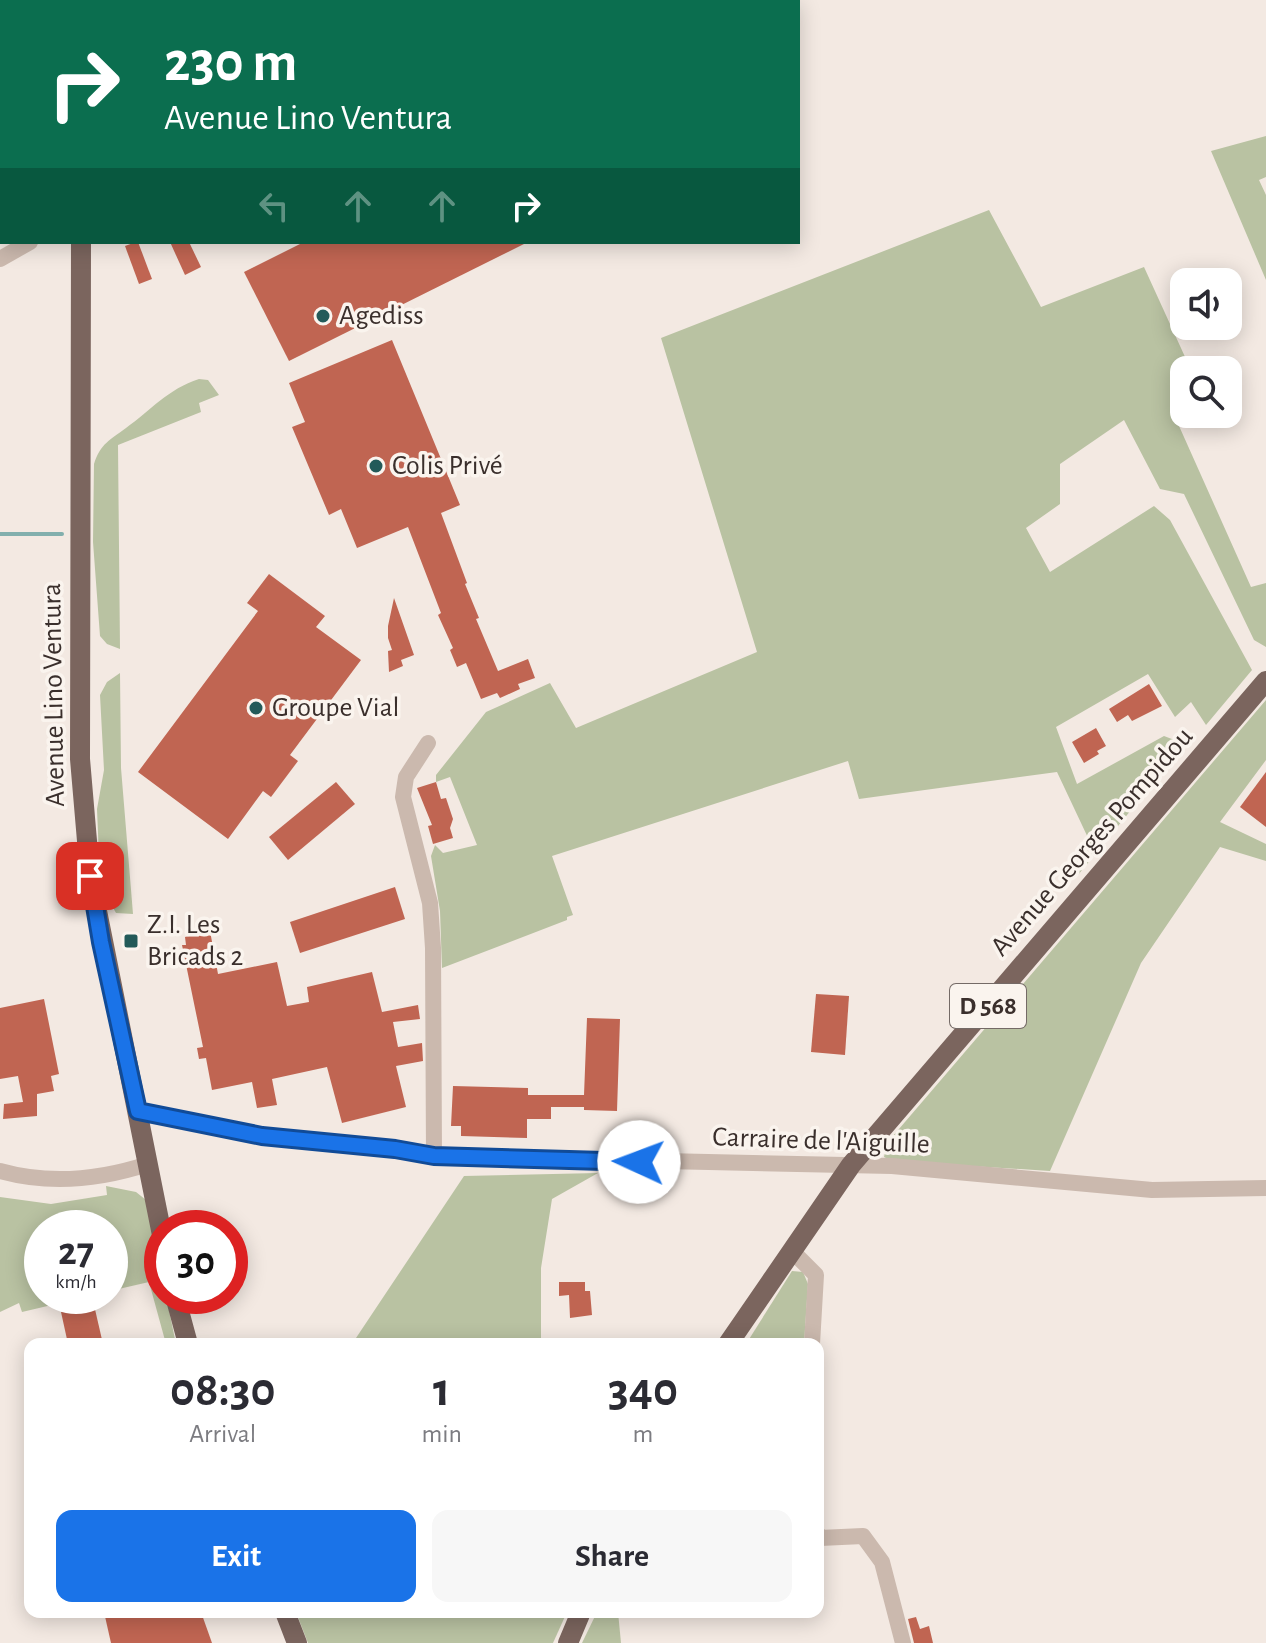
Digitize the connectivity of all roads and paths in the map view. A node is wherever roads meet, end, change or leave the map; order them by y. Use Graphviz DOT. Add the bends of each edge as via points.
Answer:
graph roads {
  1 [pos="26,244"];
  2 [pos="81,244"];
  3 [pos="0,259"];
  4 [pos="1266,681"];
  5 [pos="428,743"];
  6 [pos="138,1111"];
  7 [pos="434,1156"];
  8 [pos="148,1164"];
  9 [pos="851,1165"];
  10 [pos="0,1171"];
  11 [pos="1266,1188"];
  12 [pos="157,1210"];
  13 [pos="792,1251"];
  14 [pos="180,1314"];
  15 [pos="186,1338"];
  16 [pos="732,1338"];
  17 [pos="812,1338"];
  18 [pos="824,1538"];
  19 [pos="276,1618"];
  20 [pos="287,1618"];
  21 [pos="578,1618"];
  22 [pos="285,1643"];
  23 [pos="297,1643"];
  24 [pos="568,1643"];
  25 [pos="903,1643"];
  1 -- 3 [label="street"];
  2 -- 6 [label="main road, Avenue Lino Ventura" via="83,820 101,942"];
  4 -- 9 [label="main road, Avenue Georges Pompidou / D 568"];
  5 -- 7 [label="street" via="403,787 403,797 430,903"];
  6 -- 7 [label="street, Carraire de l'Aiguille" via="262,1136"];
  6 -- 8 [label="main road, Avenue Lino Ventura"];
  7 -- 9 [label="street, Carraire de l'Aiguille"];
  8 -- 10 [label="street" via="76,1180 24,1178"];
  8 -- 12 [label="main road, Avenue Lino Ventura"];
  9 -- 11 [label="street, Carraire de l'Aiguille" via="1152,1190"];
  9 -- 13 [label="main road, Avenue Georges Pompidou / D 568"];
  13 -- 16 [label="main road, Avenue Georges Pompidou / D 568"];
  13 -- 17 [label="street" via="816,1275"];
  14 -- 15 [label="main road"];
  18 -- 25 [label="street" via="863,1536 882,1562"];
  19 -- 22 [label="main road"];
  20 -- 23 [label="main road"];
  21 -- 24 [label="main road"];
}
